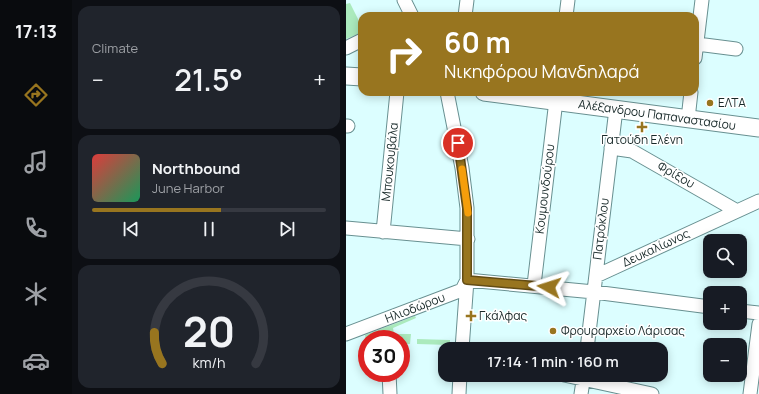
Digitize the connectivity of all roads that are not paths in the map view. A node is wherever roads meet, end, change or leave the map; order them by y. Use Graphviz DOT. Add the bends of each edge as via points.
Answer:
graph roads {
  1 [pos="467,0"];
  2 [pos="568,0"];
  3 [pos="702,0"];
  4 [pos="466,12"];
  5 [pos="566,12"];
  6 [pos="699,26"];
  7 [pos="358,42"];
  8 [pos="699,44"];
  9 [pos="346,48"];
  10 [pos="736,49"];
  11 [pos="346,76"];
  12 [pos="358,77"];
  13 [pos="396,96"];
  14 [pos="448,96"];
  15 [pos="542,96"];
  16 [pos="691,96"];
  17 [pos="556,97"];
  18 [pos="616,109"];
  19 [pos="688,119"];
  20 [pos="759,128"];
  21 [pos="611,148"];
  22 [pos="759,201"];
  23 [pos="737,211"];
  24 [pos="346,228"];
  25 [pos="383,232"];
  26 [pos="468,239"];
  27 [pos="596,276"];
  28 [pos="534,285"];
  29 [pos="465,287"];
  30 [pos="594,292"];
  31 [pos="703,306"];
  32 [pos="747,312"];
  33 [pos="759,314"];
  34 [pos="759,324"];
  35 [pos="346,334"];
  36 [pos="462,342"];
  37 [pos="588,342"];
  38 [pos="389,382"];
  39 [pos="460,382"];
  40 [pos="582,382"];
  41 [pos="603,382"];
  42 [pos="390,394"];
  43 [pos="459,394"];
  44 [pos="581,394"];
  45 [pos="652,394"];
  46 [pos="750,394"];
  1 -- 4 [label="street"];
  2 -- 5 [label="street"];
  3 -- 6 [label="street"];
  7 -- 9 [label="street"];
  8 -- 10 [label="street"];
  11 -- 12 [label="main road"];
  13 -- 25 [label="street, Μπουκουβάλα"];
  14 -- 26 [label="street" via="466,195"];
  15 -- 17 [label="main road, Αλέξανδρου Παπαναστασίου"];
  16 -- 19 [label="street"];
  17 -- 18 [label="main road, Αλέξανδρου Παπαναστασίου"];
  17 -- 28 [label="street, Κουμουνδούρου"];
  18 -- 19 [label="main road, Αλέξανδρου Παπαναστασίου"];
  18 -- 21 [label="street, Πατρόκλου"];
  19 -- 20 [label="main road, Αλέξανδρου Παπαναστασίου"];
  21 -- 23 [label="street, Φρίξου" via="632,151"];
  21 -- 27 [label="street, Πατρόκλου"];
  22 -- 23 [label="street, Δευκαλίωνος"];
  23 -- 27 [label="street, Δευκαλίωνος"];
  24 -- 25 [label="street"];
  25 -- 26 [label="street"];
  26 -- 29 [label="street"];
  27 -- 30 [label="street, Πατρόκλου"];
  28 -- 29 [label="street"];
  28 -- 30 [label="street"];
  29 -- 35 [label="street, Ηλιοδώρου"];
  29 -- 36 [label="street"];
  30 -- 31 [label="street"];
  30 -- 37 [label="street, Πατρόκλου"];
  32 -- 33 [label="street"];
  34 -- 46 [label="street"];
  38 -- 42 [label="street"];
  39 -- 43 [label="street"];
  40 -- 44 [label="street"];
  41 -- 45 [label="street"];
}
